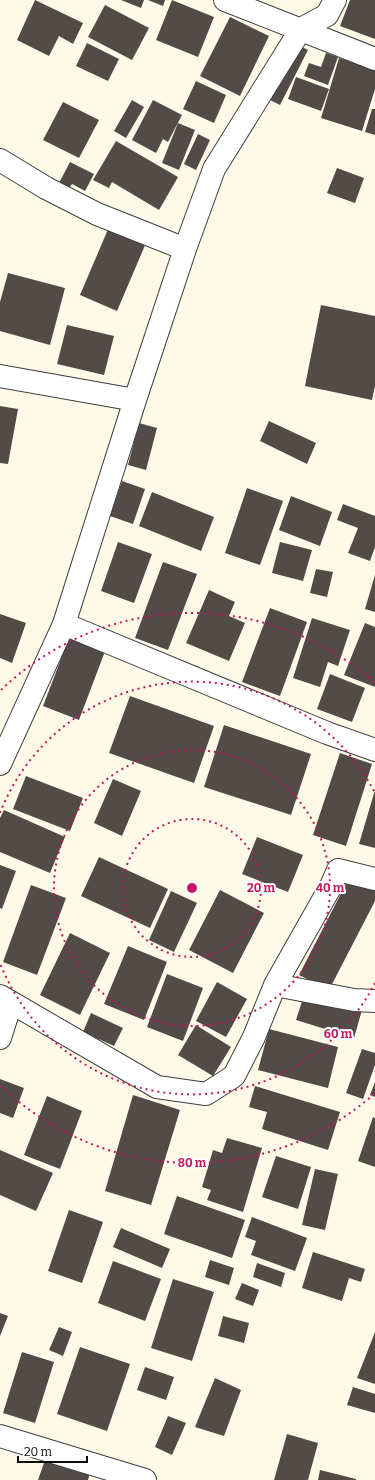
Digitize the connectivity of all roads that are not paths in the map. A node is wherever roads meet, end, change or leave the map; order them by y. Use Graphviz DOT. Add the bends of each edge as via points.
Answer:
graph roads {
  1 [pos="225,0"];
  2 [pos="335,0"];
  3 [pos="301,29"];
  4 [pos="375,59"];
  5 [pos="0,160"];
  6 [pos="185,249"];
  7 [pos="0,376"];
  8 [pos="135,400"];
  9 [pos="64,624"];
  10 [pos="375,750"];
  11 [pos="0,764"];
  12 [pos="375,879"];
  13 [pos="275,985"];
  14 [pos="6,999"];
  15 [pos="375,1001"];
  16 [pos="0,1038"];
  17 [pos="0,1436"];
  18 [pos="114,1476"];
  19 [pos="145,1480"];
  1 -- 3 [label="street"];
  2 -- 3 [label="street" via="327,15"];
  3 -- 4 [label="street"];
  3 -- 6 [label="street" via="214,169"];
  5 -- 6 [label="street" via="46,188 97,214"];
  6 -- 8 [label="street"];
  7 -- 8 [label="street"];
  8 -- 9 [label="street"];
  9 -- 10 [label="street" via="327,733"];
  9 -- 11 [label="street"];
  12 -- 13 [label="street" via="338,870"];
  13 -- 14 [label="street" via="254,1038 234,1076 206,1094 157,1087"];
  13 -- 15 [label="street" via="354,1000"];
  14 -- 16 [label="street"];
  17 -- 18 [label="street"];
  18 -- 19 [label="street"];
}
